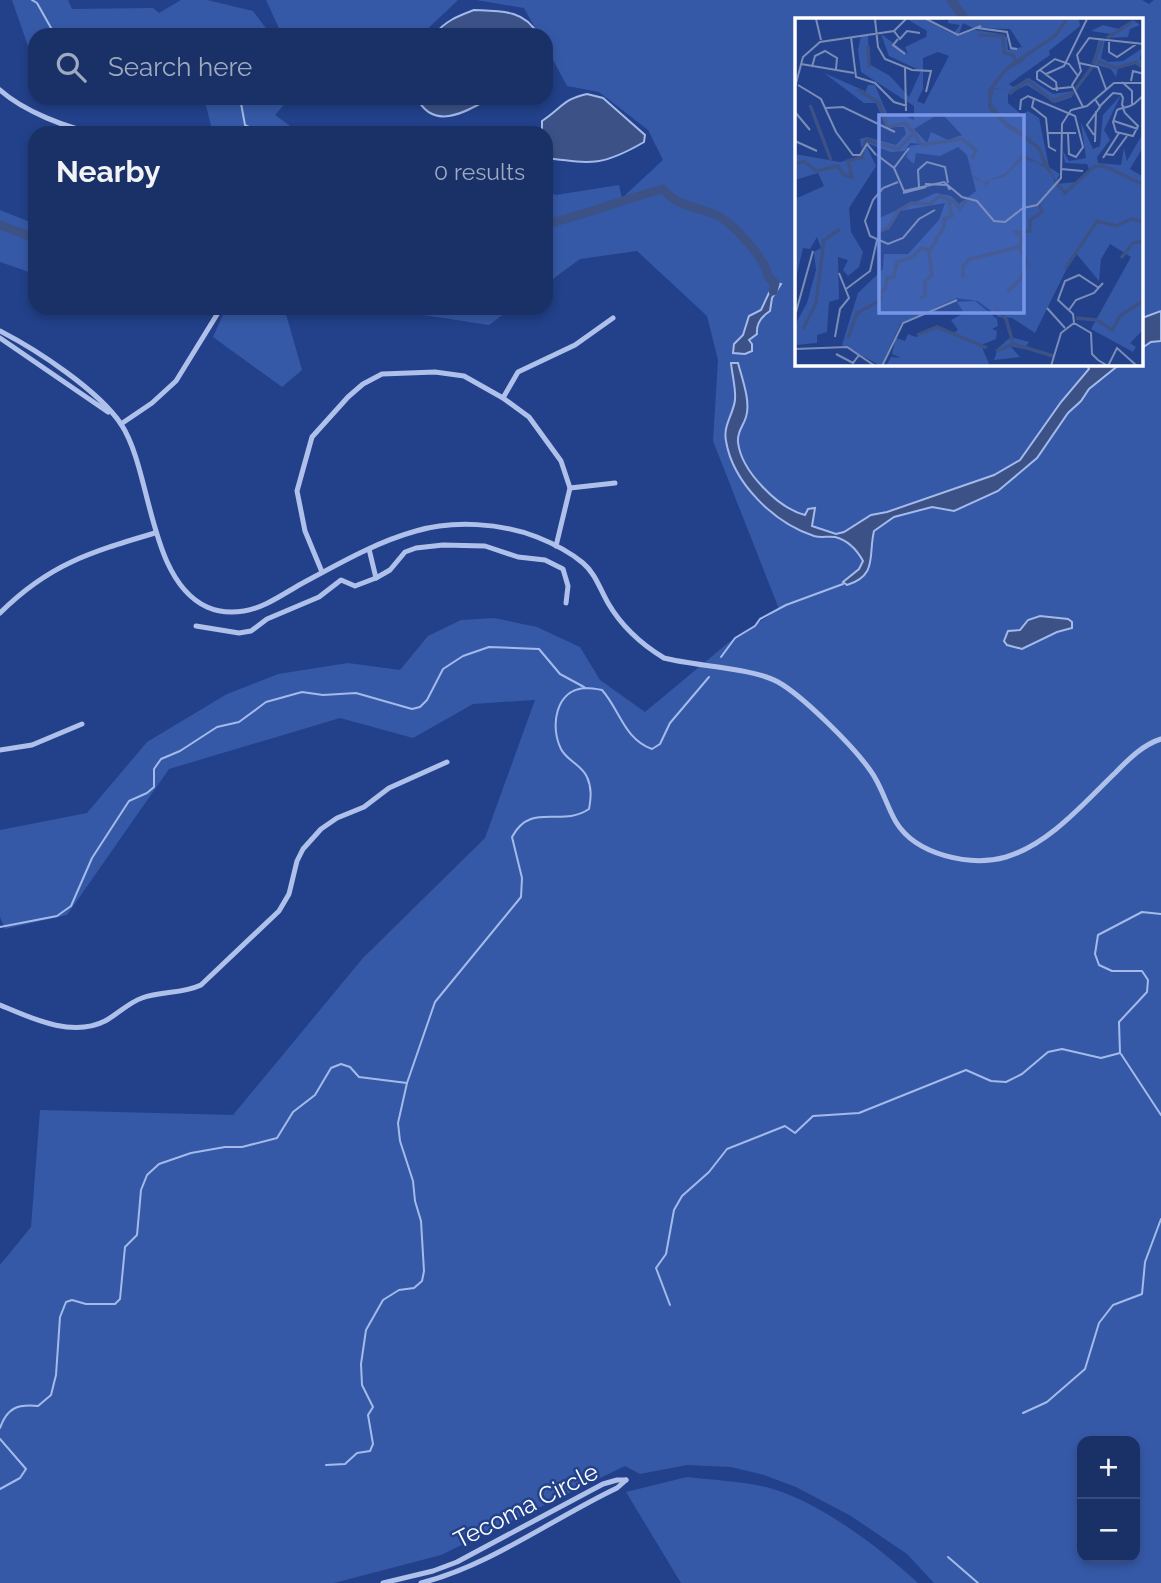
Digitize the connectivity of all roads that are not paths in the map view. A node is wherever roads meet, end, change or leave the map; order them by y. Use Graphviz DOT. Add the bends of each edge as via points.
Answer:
graph roads {
  1 [pos="0,90"];
  2 [pos="69,126"];
  3 [pos="217,315"];
  4 [pos="613,318"];
  5 [pos="0,331"];
  6 [pos="0,338"];
  7 [pos="75,380"];
  8 [pos="71,387"];
  9 [pos="503,398"];
  10 [pos="114,415"];
  11 [pos="121,424"];
  12 [pos="615,483"];
  13 [pos="570,488"];
  14 [pos="155,533"];
  15 [pos="556,546"];
  16 [pos="369,549"];
  17 [pos="323,572"];
  18 [pos="376,578"];
  19 [pos="566,603"];
  20 [pos="0,613"];
  21 [pos="196,626"];
  22 [pos="82,724"];
  23 [pos="1161,739"];
  24 [pos="0,750"];
  25 [pos="447,762"];
  26 [pos="0,1005"];
  27 [pos="478,1552"];
  28 [pos="471,1556"];
  29 [pos="482,1559"];
  30 [pos="475,1563"];
  31 [pos="383,1583"];
  32 [pos="421,1583"];
  1 -- 2 [label="street"];
  3 -- 11 [label="street" via="176,382"];
  4 -- 9 [label="street" via="575,345 518,372"];
  5 -- 7 [label="street"];
  6 -- 8 [label="street"];
  7 -- 8 [label="street"];
  7 -- 10 [label="street"];
  8 -- 10 [label="street"];
  9 -- 13 [label="street" via="529,417 561,461"];
  9 -- 17 [label="street" via="464,376 435,372 382,374 348,397 312,437 297,491 305,531"];
  10 -- 11 [label="street"];
  11 -- 14 [label="street"];
  12 -- 13 [label="street"];
  13 -- 15 [label="street"];
  14 -- 17 [label="street" via="191,597 211,609 245,611"];
  14 -- 20 [label="street" via="73,559"];
  15 -- 16 [label="street" via="523,532 459,525 416,531"];
  15 -- 23 [label="street" via="583,563 615,614 650,650 684,663 765,676 789,689 863,760 903,831 931,850 981,861 1020,851 1063,822 1138,752"];
  16 -- 17 [label="street"];
  16 -- 18 [label="street"];
  18 -- 19 [label="street" via="416,548 485,546 558,565 568,586"];
  18 -- 21 [label="street" via="355,586 341,580 318,597 245,633"];
  22 -- 24 [label="street" via="32,745"];
  25 -- 26 [label="street" via="389,788 321,830 296,861 289,894 279,911 201,985 145,997 107,1020 80,1028"];
  27 -- 28 [label="street, Tecoma Circle"];
  27 -- 29 [label="street"];
  27 -- 29 [label="street, Tecoma Circle" via="603,1484 626,1480"];
  28 -- 30 [label="street"];
  28 -- 31 [label="street, Tecoma Circle"];
  29 -- 30 [label="street, Tecoma Circle"];
  30 -- 32 [label="street, Tecoma Circle"];
}
